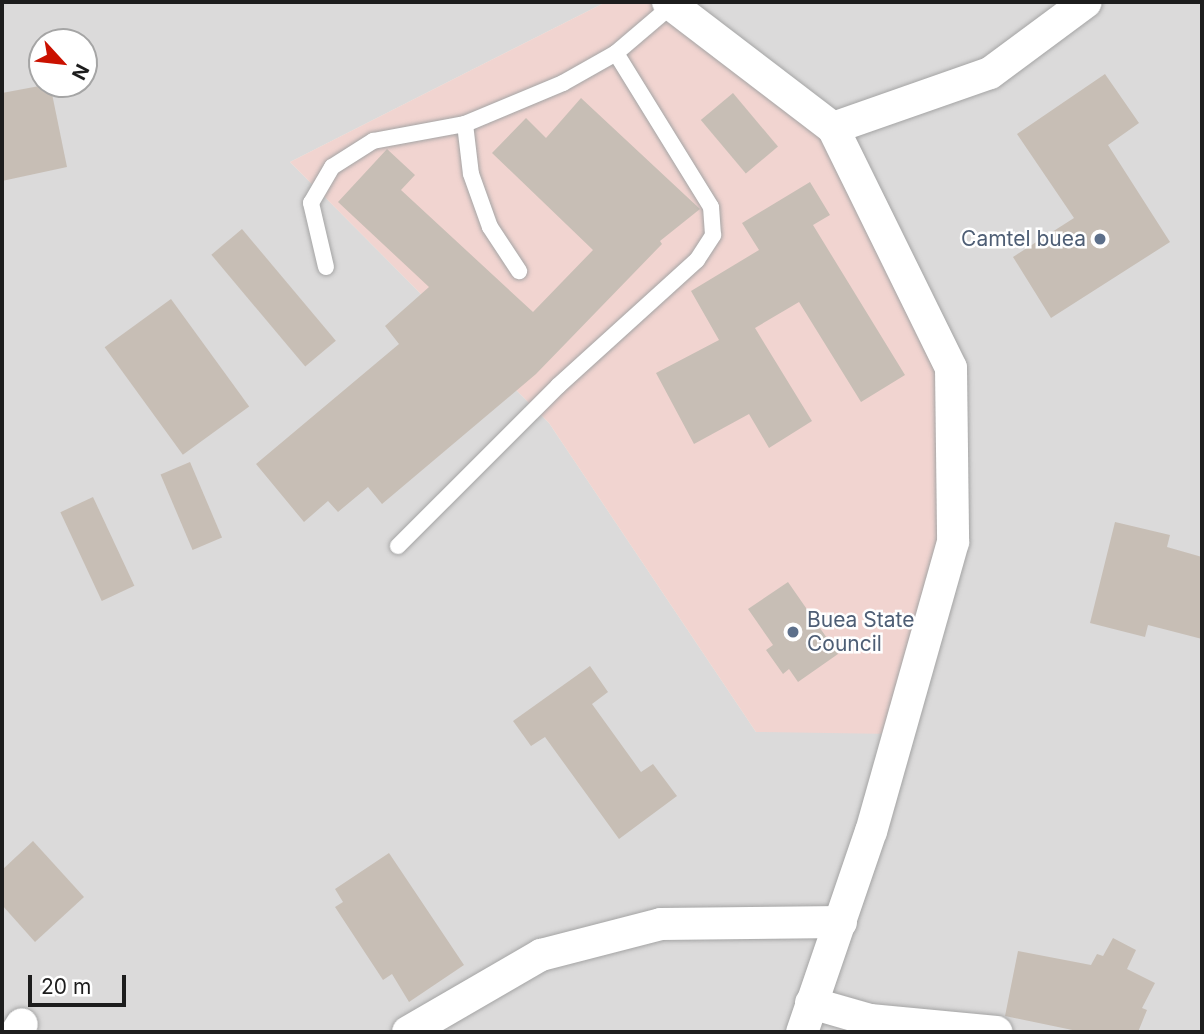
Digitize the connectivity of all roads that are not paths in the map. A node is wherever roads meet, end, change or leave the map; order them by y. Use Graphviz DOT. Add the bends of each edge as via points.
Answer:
graph roads {
  1 [pos="1086,2"];
  2 [pos="669,4"];
  3 [pos="616,53"];
  4 [pos="465,124"];
  5 [pos="833,128"];
  6 [pos="326,267"];
  7 [pos="519,271"];
  8 [pos="397,546"];
  9 [pos="841,922"];
  10 [pos="811,1003"];
  11 [pos="408,1032"];
  12 [pos="802,1032"];
  13 [pos="996,1032"];
  1 -- 5 [label="street" via="990,73"];
  2 -- 3 [label="lane"];
  2 -- 5 [label="street"];
  3 -- 4 [label="lane" via="563,83"];
  3 -- 8 [label="lane" via="711,207 713,235 697,260 558,386"];
  4 -- 6 [label="lane" via="373,141 332,167 312,203"];
  4 -- 7 [label="lane" via="471,174 490,227"];
  5 -- 9 [label="street" via="951,368 953,542"];
  9 -- 10 [label="street"];
  9 -- 11 [label="street" via="661,923 541,955"];
  10 -- 12 [label="street"];
  10 -- 13 [label="street" via="870,1020"];
}
